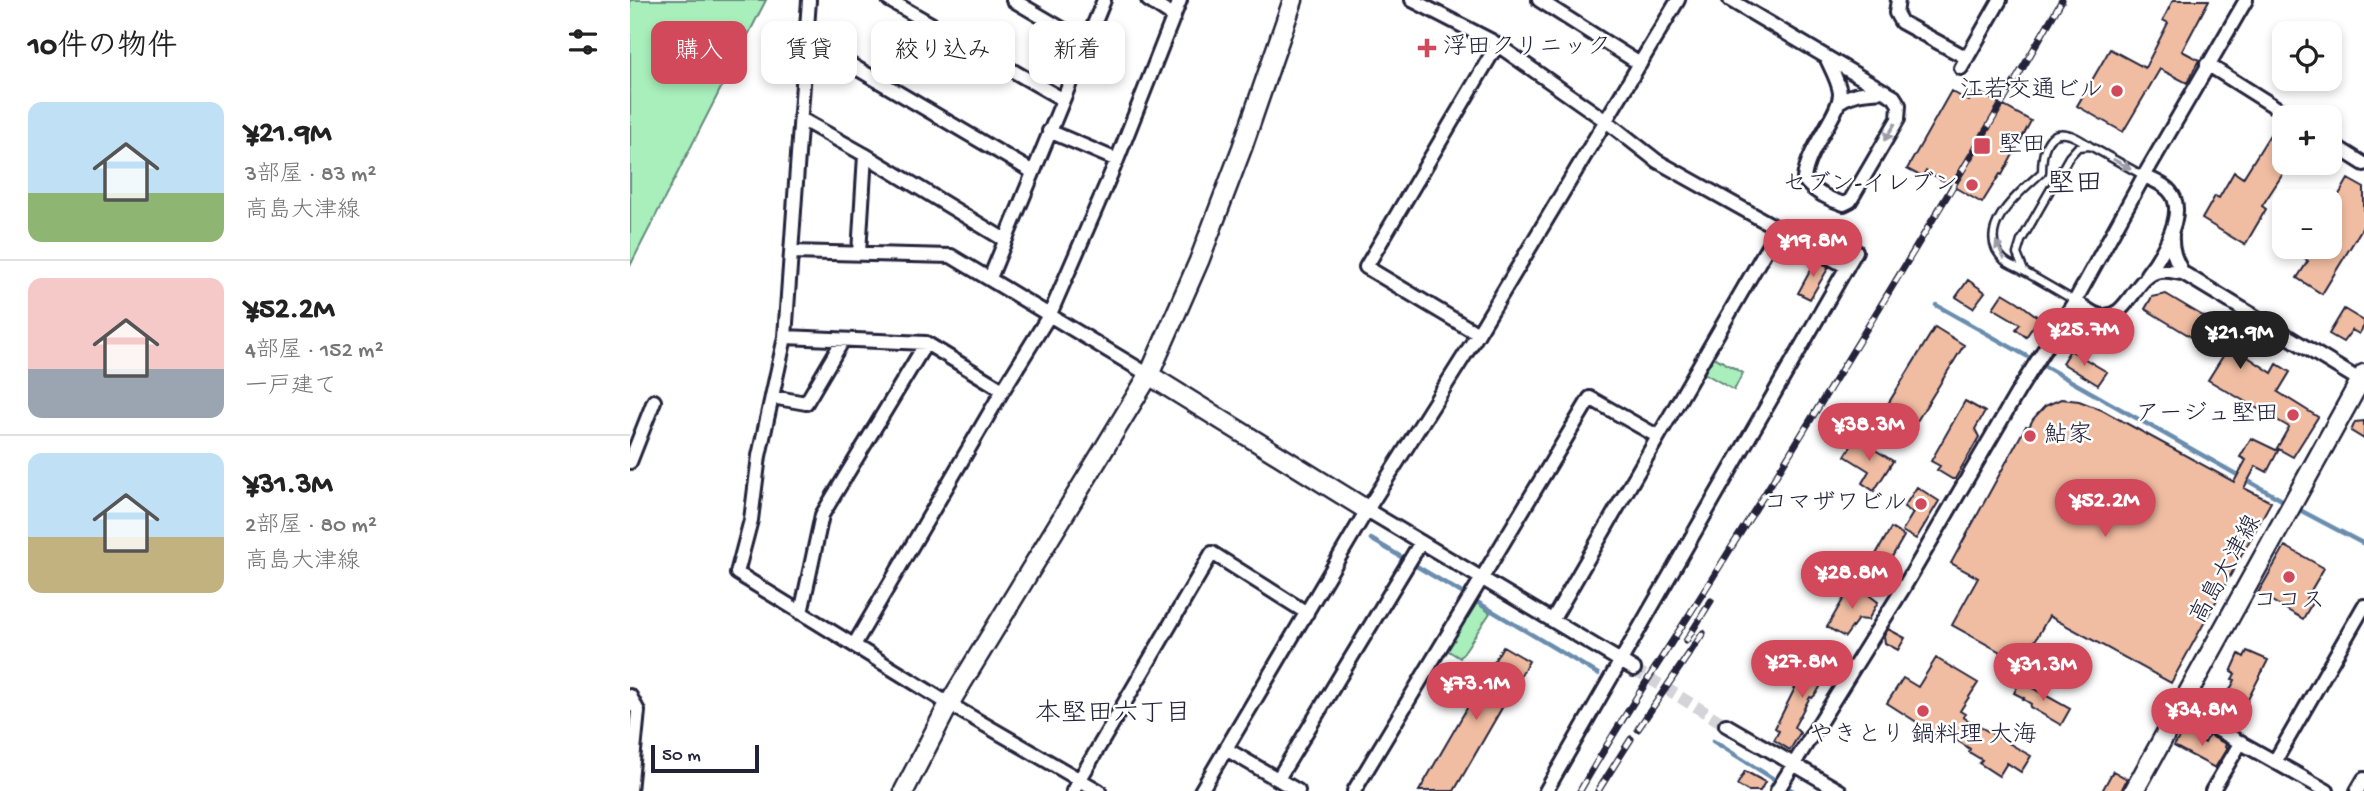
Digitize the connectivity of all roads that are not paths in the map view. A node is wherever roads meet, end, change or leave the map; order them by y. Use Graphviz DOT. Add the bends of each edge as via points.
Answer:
graph roads {
  1 [pos="810,0"];
  2 [pos="890,0"];
  3 [pos="1013,0"];
  4 [pos="1104,0"];
  5 [pos="1147,0"];
  6 [pos="1180,0"];
  7 [pos="1293,0"];
  8 [pos="1412,0"];
  9 [pos="1539,0"];
  10 [pos="1678,0"];
  11 [pos="1730,0"];
  12 [pos="1898,0"];
  13 [pos="2000,0"];
  14 [pos="2246,0"];
  15 [pos="1174,17"];
  16 [pos="808,21"];
  17 [pos="1049,21"];
  18 [pos="1095,21"];
  19 [pos="1497,45"];
  20 [pos="1826,57"];
  21 [pos="1640,64"];
  22 [pos="2207,64"];
  23 [pos="857,68"];
  24 [pos="804,84"];
  25 [pos="1068,84"];
  26 [pos="1885,91"];
  27 [pos="1062,99"];
  28 [pos="1839,102"];
  29 [pos="2272,105"];
  30 [pos="801,119"];
  31 [pos="1606,121"];
  32 [pos="1049,131"];
  33 [pos="2090,146"];
  34 [pos="2342,150"];
  35 [pos="865,155"];
  36 [pos="1117,160"];
  37 [pos="2364,164"];
  38 [pos="1033,172"];
  39 [pos="2042,172"];
  40 [pos="2144,176"];
  41 [pos="2056,179"];
  42 [pos="1778,229"];
  43 [pos="2172,230"];
  44 [pos="1005,240"];
  45 [pos="1856,251"];
  46 [pos="791,252"];
  47 [pos="859,253"];
  48 [pos="1847,267"];
  49 [pos="2024,271"];
  50 [pos="2183,273"];
  51 [pos="990,278"];
  52 [pos="2144,278"];
  53 [pos="2075,301"];
  54 [pos="1050,314"];
  55 [pos="1478,334"];
  56 [pos="785,337"];
  57 [pos="843,341"];
  58 [pos="926,343"];
  59 [pos="1149,375"];
  60 [pos="2363,379"];
  61 [pos="1003,390"];
  62 [pos="772,397"];
  63 [pos="654,401"];
  64 [pos="1657,436"];
  65 [pos="630,462"];
  66 [pos="1367,510"];
  67 [pos="1421,542"];
  68 [pos="1481,577"];
  69 [pos="2364,606"];
  70 [pos="801,613"];
  71 [pos="1307,613"];
  72 [pos="1553,619"];
  73 [pos="854,645"];
  74 [pos="1621,660"];
  75 [pos="1634,669"];
  76 [pos="630,696"];
  77 [pos="949,704"];
  78 [pos="2179,708"];
  79 [pos="1726,725"];
  80 [pos="2241,742"];
  81 [pos="1226,749"];
  82 [pos="2274,761"];
  83 [pos="1793,764"];
  84 [pos="1278,779"];
  85 [pos="2364,779"];
  86 [pos="1076,785"];
  87 [pos="1780,786"];
  88 [pos="631,791"];
  89 [pos="904,791"];
  90 [pos="1099,791"];
  91 [pos="1201,791"];
  92 [pos="1298,791"];
  93 [pos="1354,791"];
  94 [pos="1546,791"];
  95 [pos="1840,791"];
  96 [pos="2134,791"];
  97 [pos="2212,791"];
  98 [pos="2327,791"];
  99 [pos="2357,791"];
  1 -- 16 [label="street"];
  2 -- 27 [label="street"];
  3 -- 17 [label="street"];
  4 -- 18 [label="street"];
  5 -- 15 [label="street"];
  6 -- 15 [label="street"];
  7 -- 59 [label="street" via="1204,249"];
  8 -- 19 [label="street"];
  9 -- 21 [label="street"];
  10 -- 21 [label="street"];
  11 -- 20 [label="street"];
  12 -- 13 [label="street" via="1896,13 1901,22 1964,63"];
  14 -- 22 [label="street"];
  15 -- 36 [label="street"];
  19 -- 31 [label="street"];
  19 -- 55 [label="street" via="1367,267"];
  20 -- 26 [label="street"];
  20 -- 28 [label="street" via="1840,91"];
  21 -- 31 [label="street"];
  22 -- 29 [label="street"];
  22 -- 40 [label="street"];
  23 -- 38 [label="street"];
  24 -- 30 [label="street"];
  25 -- 27 [label="street"];
  26 -- 28 [label="street" via="1864,92"];
  26 -- 28 [label="street, one-way" via="1899,105 1898,119 1844,204 1808,186 1804,179 1810,154"];
  27 -- 32 [label="street"];
  30 -- 35 [label="street"];
  30 -- 46 [label="street"];
  31 -- 42 [label="street" via="1657,161"];
  31 -- 55 [label="street"];
  32 -- 36 [label="street"];
  32 -- 38 [label="street"];
  33 -- 39 [label="lane" via="2069,134 2058,134 2047,141"];
  33 -- 40 [label="lane, one-way"];
  33 -- 41 [label="lane" via="2078,147"];
  34 -- 37 [label="street"];
  35 -- 44 [label="street"];
  35 -- 47 [label="street"];
  36 -- 54 [label="street"];
  38 -- 44 [label="street"];
  39 -- 41 [label="lane"];
  49 -- 39 [label="lane, one-way" via="2004,260 1995,244 1994,229 2014,197"];
  40 -- 43 [label="street" via="2164,186 2174,198"];
  40 -- 53 [label="street"];
  41 -- 49 [label="lane" via="2021,241 2017,254"];
  42 -- 48 [label="street"];
  42 -- 64 [label="street"];
  43 -- 50 [label="street" via="2175,261"];
  43 -- 52 [label="street" via="2160,259"];
  44 -- 51 [label="street"];
  45 -- 48 [label="street"];
  46 -- 47 [label="street"];
  46 -- 56 [label="street"];
  47 -- 51 [label="street" via="951,256"];
  48 -- 74 [label="street"];
  49 -- 53 [label="lane"];
  50 -- 52 [label="street" via="2157,272"];
  50 -- 60 [label="street"];
  51 -- 54 [label="street"];
  52 -- 53 [label="street" via="2124,307 2112,315 2098,316"];
  53 -- 83 [label="street"];
  54 -- 59 [label="street"];
  54 -- 61 [label="street"];
  55 -- 66 [label="street"];
  56 -- 57 [label="street"];
  56 -- 62 [label="street"];
  57 -- 58 [label="street"];
  57 -- 62 [label="street" via="806,403"];
  58 -- 61 [label="street"];
  58 -- 70 [label="street" via="822,515"];
  59 -- 66 [label="street"];
  59 -- 77 [label="street"];
  60 -- 78 [label="street, 高島大津線"];
  61 -- 73 [label="street"];
  62 -- 70 [label="street" via="737,573"];
  63 -- 65 [label="street"];
  64 -- 68 [label="street" via="1590,398"];
  64 -- 72 [label="street"];
  66 -- 67 [label="street"];
  66 -- 71 [label="street"];
  67 -- 68 [label="street"];
  67 -- 84 [label="street"];
  68 -- 72 [label="street"];
  68 -- 93 [label="street"];
  69 -- 82 [label="street"];
  70 -- 73 [label="street"];
  71 -- 81 [label="street"];
  71 -- 86 [label="street" via="1212,553"];
  72 -- 74 [label="street"];
  73 -- 77 [label="street"];
  74 -- 75 [label="street"];
  74 -- 94 [label="street"];
  76 -- 88 [label="street" via="638,711"];
  77 -- 86 [label="street"];
  77 -- 89 [label="street"];
  78 -- 80 [label="street"];
  78 -- 96 [label="street, 高島大津線"];
  79 -- 83 [label="street"];
  80 -- 82 [label="street"];
  80 -- 97 [label="street"];
  81 -- 84 [label="street"];
  81 -- 91 [label="street"];
  82 -- 98 [label="street"];
  83 -- 87 [label="street"];
  83 -- 95 [label="street"];
  84 -- 92 [label="street"];
  85 -- 99 [label="street"];
  86 -- 90 [label="street"];
}
